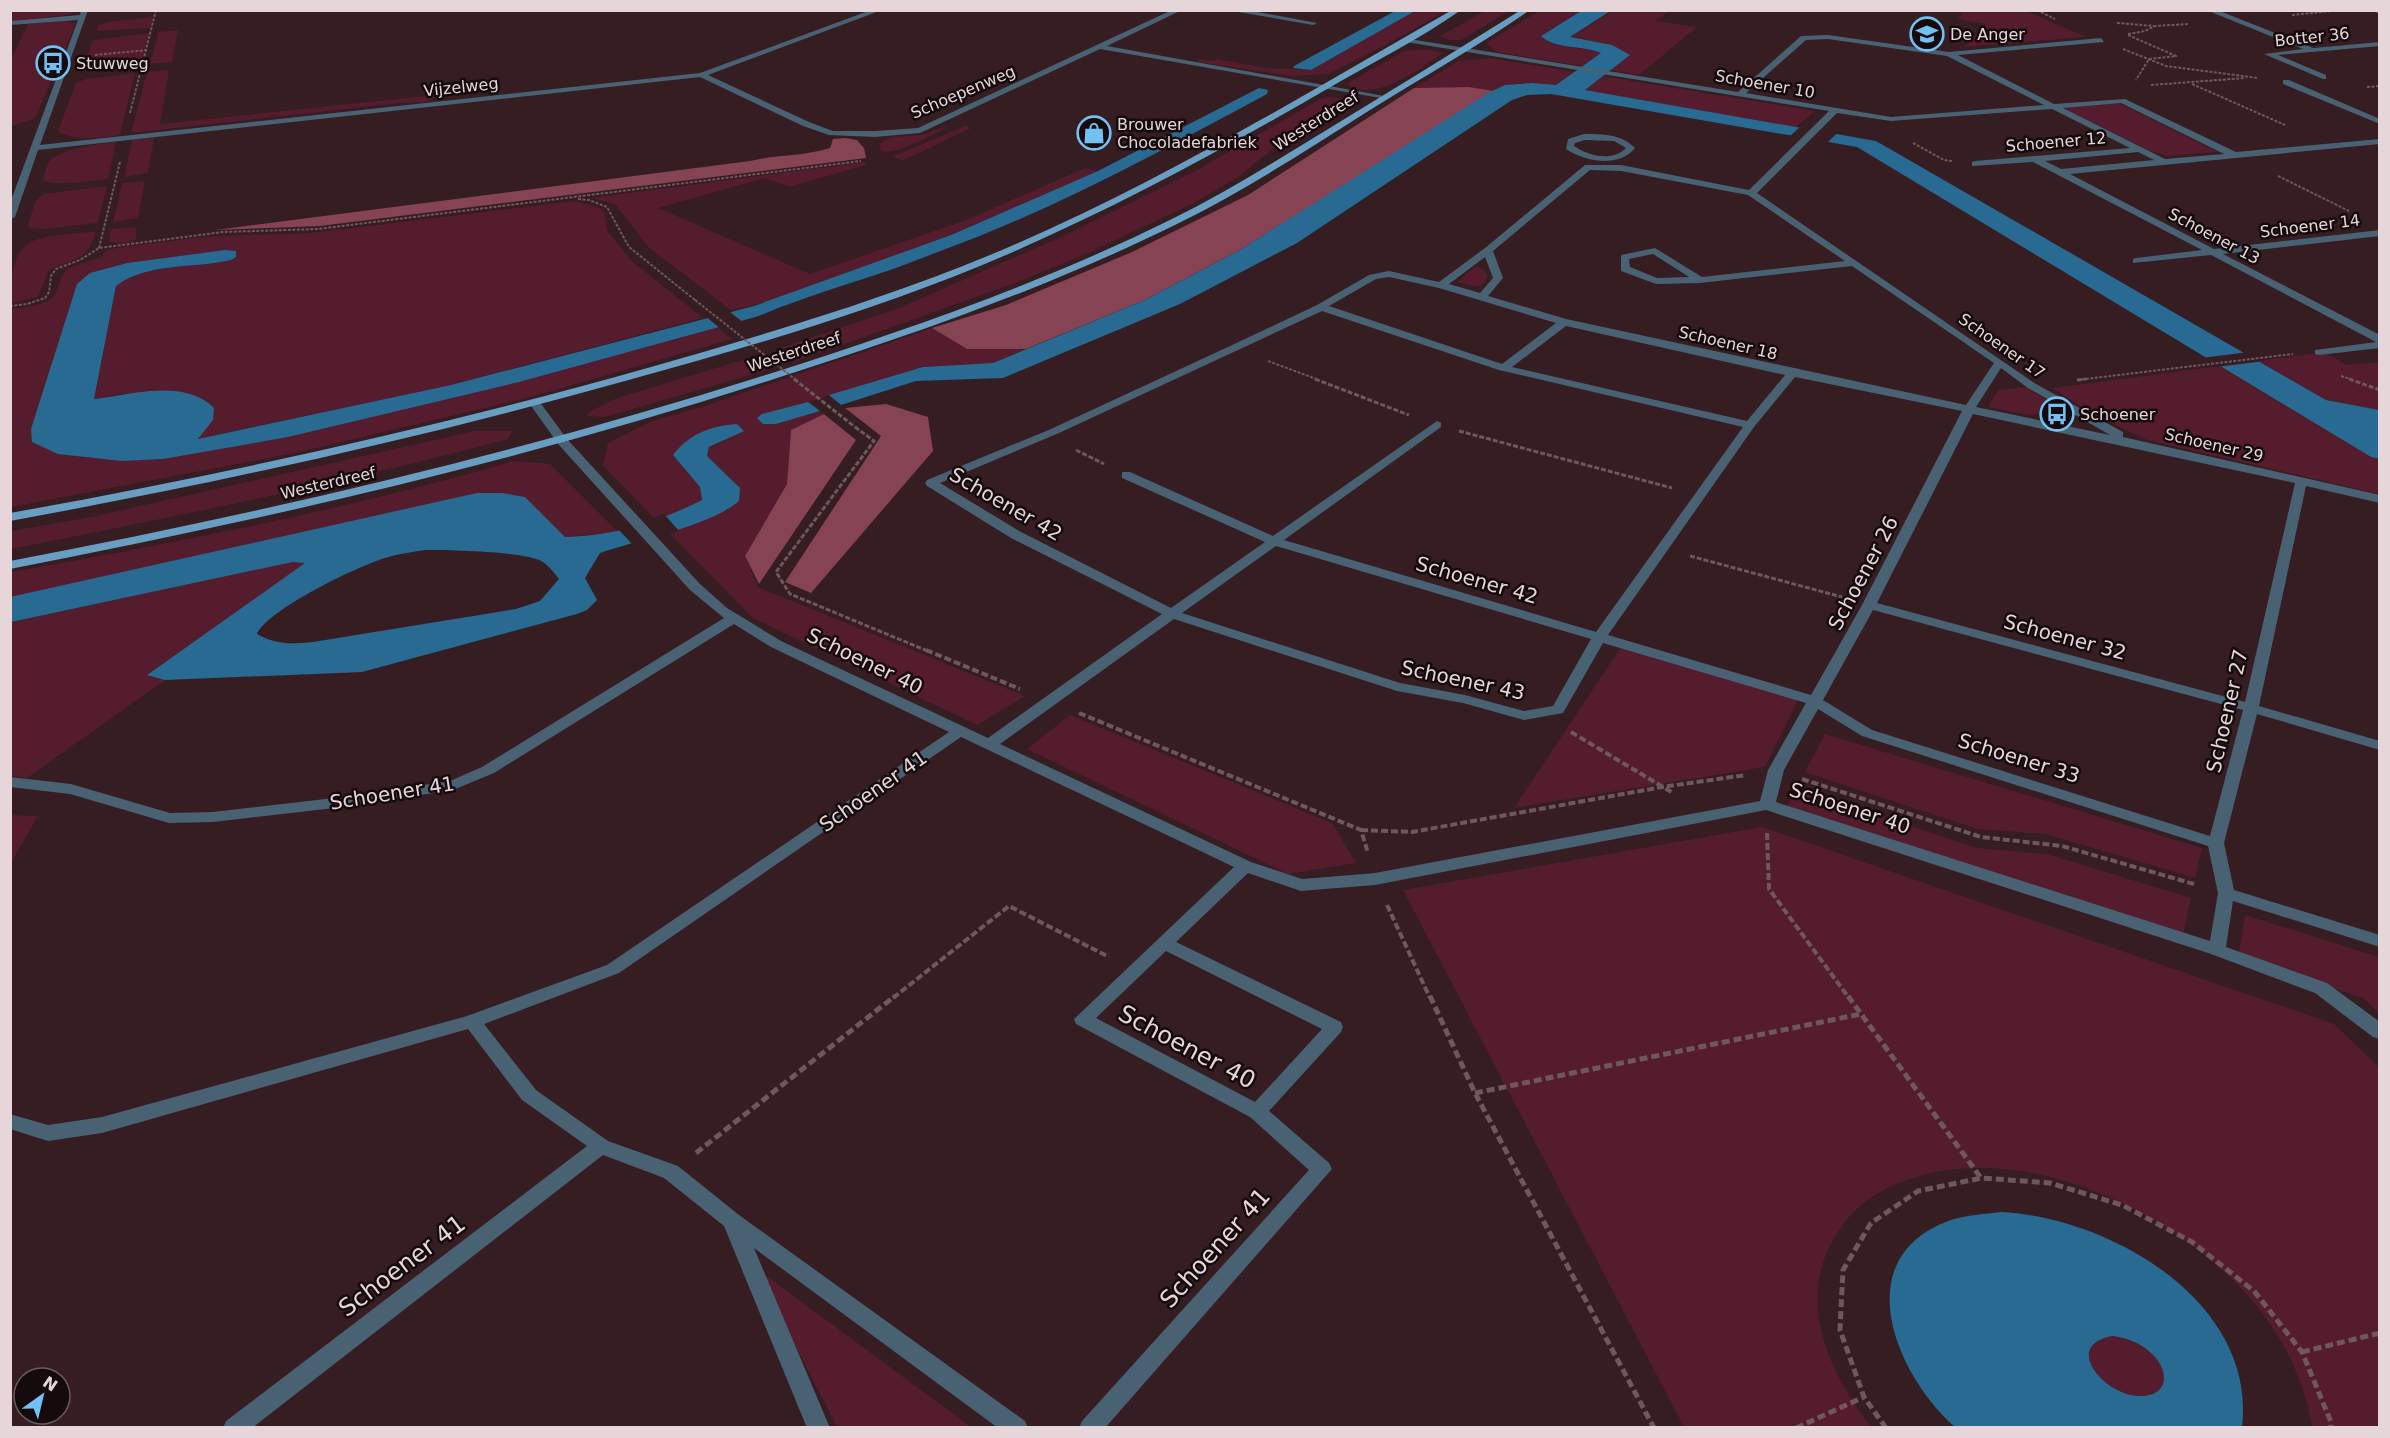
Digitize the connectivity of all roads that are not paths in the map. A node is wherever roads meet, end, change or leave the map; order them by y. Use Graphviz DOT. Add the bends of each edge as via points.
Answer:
graph roads {
  1 [pos="879,10"];
  2 [pos="1179,10"];
  3 [pos="1230,10"];
  4 [pos="1458,10"];
  5 [pos="1527,10"];
  6 [pos="2209,10"];
  7 [pos="84,14"];
  8 [pos="1313,23"];
  9 [pos="14,26"];
  10 [pos="1406,40"];
  11 [pos="2101,40"];
  12 [pos="2379,44"];
  13 [pos="1099,47"];
  14 [pos="1463,50"];
  15 [pos="2313,50"];
  16 [pos="1949,54"];
  17 [pos="701,75"];
  18 [pos="2323,77"];
  19 [pos="2286,82"];
  20 [pos="1326,87"];
  21 [pos="1740,94"];
  22 [pos="1386,97"];
  23 [pos="2051,106"];
  24 [pos="1834,111"];
  25 [pos="2379,122"];
  26 [pos="2379,141"];
  27 [pos="35,148"];
  28 [pos="2139,150"];
  29 [pos="2234,155"];
  30 [pos="2035,159"];
  31 [pos="1607,162"];
  32 [pos="2164,162"];
  33 [pos="1975,164"];
  34 [pos="2061,172"];
  35 [pos="1750,193"];
  36 [pos="11,214"];
  37 [pos="2379,233"];
  38 [pos="1488,250"];
  39 [pos="2213,252"];
  40 [pos="2136,261"];
  41 [pos="1854,263"];
  42 [pos="1700,280"];
  43 [pos="1441,285"];
  44 [pos="1482,297"];
  45 [pos="1321,307"];
  46 [pos="1564,322"];
  47 [pos="2379,340"];
  48 [pos="2379,345"];
  49 [pos="2319,352"];
  50 [pos="2000,362"];
  51 [pos="1503,368"];
  52 [pos="1792,373"];
  53 [pos="535,404"];
  54 [pos="1970,408"];
  55 [pos="1437,425"];
  56 [pos="1750,426"];
  57 [pos="563,441"];
  58 [pos="2138,444"];
  59 [pos="1126,475"];
  60 [pos="2301,482"];
  61 [pos="2379,499"];
  62 [pos="10,517"];
  63 [pos="1274,541"];
  64 [pos="10,565"];
  65 [pos="1869,605"];
  66 [pos="1172,614"];
  67 [pos="734,618"];
  68 [pos="1600,636"];
  69 [pos="1815,701"];
  70 [pos="2251,708"];
  71 [pos="960,731"];
  72 [pos="988,745"];
  73 [pos="2379,746"];
  74 [pos="10,782"];
  75 [pos="1767,805"];
  76 [pos="2216,843"];
  77 [pos="1245,866"];
  78 [pos="2226,893"];
  79 [pos="2379,941"];
  80 [pos="1164,943"];
  81 [pos="2217,950"];
  82 [pos="472,1021"];
  83 [pos="2379,1032"];
  84 [pos="1257,1112"];
  85 [pos="10,1121"];
  86 [pos="602,1146"];
  87 [pos="732,1221"];
  88 [pos="234,1428"];
  89 [pos="819,1428"];
  90 [pos="1017,1428"];
  91 [pos="1090,1428"];
  1 -- 17 [label="street, Vijzelweg"];
  2 -- 13 [label="street, Schoepenweg"];
  3 -- 8 [label="street"];
  4 -- 10 [label="main road, Westerdreef"];
  5 -- 14 [label="main road, Westerdreef"];
  6 -- 15 [label="street"];
  7 -- 9 [label="street"];
  7 -- 27 [label="street"];
  10 -- 14 [label="street, Schoener 10"];
  10 -- 20 [label="main road, Westerdreef"];
  11 -- 16 [label="street"];
  12 -- 15 [label="street, Botter 36"];
  13 -- 17 [label="street, Schoepenweg" via="920,130 875,134 832,133"];
  13 -- 20 [label="street"];
  14 -- 21 [label="street, Schoener 10"];
  14 -- 22 [label="main road, Westerdreef"];
  15 -- 18 [label="street, Botter 36" via="2268,54"];
  16 -- 21 [label="street" via="1828,37 1804,38"];
  16 -- 23 [label="street, Schoener 12"];
  17 -- 27 [label="street, Vijzelweg"];
  19 -- 25 [label="street"];
  20 -- 22 [label="street"];
  20 -- 53 [label="main road, Westerdreef" via="1180,172 1030,242 825,320"];
  21 -- 24 [label="street, Schoener 10"];
  22 -- 57 [label="main road, Westerdreef" via="1250,181 1071,270 849,352"];
  23 -- 24 [label="street, Schoener 10" via="1891,119"];
  23 -- 28 [label="street, Schoener 12"];
  23 -- 29 [label="street, Schoener 10" via="2122,101"];
  24 -- 35 [label="street"];
  26 -- 29 [label="street, Schoener 12"];
  27 -- 36 [label="street"];
  28 -- 30 [label="street, Schoener 12"];
  28 -- 32 [label="street, Schoener 12"];
  29 -- 32 [label="street, Schoener 12"];
  30 -- 33 [label="street, Schoener 12"];
  30 -- 34 [label="street, Schoener 13"];
  31 -- 31 [label="street" via="1625,155 1631,148 1604,137 1584,137 1569,144 1573,151"];
  31 -- 35 [label="street"];
  31 -- 38 [label="street" via="1588,167"];
  32 -- 34 [label="street, Schoener 12"];
  34 -- 39 [label="street, Schoener 13"];
  35 -- 41 [label="street, Schoener 17"];
  37 -- 39 [label="street, Schoener 14"];
  38 -- 43 [label="street"];
  38 -- 44 [label="street" via="1498,278"];
  39 -- 40 [label="street, Schoener 14"];
  39 -- 47 [label="street, Schoener 13"];
  41 -- 42 [label="street"];
  41 -- 50 [label="street, Schoener 17"];
  42 -- 42 [label="street" via="1655,251 1624,257 1625,269 1656,281"];
  43 -- 44 [label="street, Schoener 18"];
  43 -- 45 [label="street, Schoener 42" via="1389,274 1372,277"];
  44 -- 46 [label="street, Schoener 18"];
  45 -- 51 [label="street"];
  45 -- 66 [label="street, Schoener 42" via="1046,435 931,483 1016,535"];
  46 -- 51 [label="street"];
  46 -- 52 [label="street, Schoener 18"];
  48 -- 49 [label="street"];
  50 -- 54 [label="street, Schoener 26"];
  50 -- 58 [label="street, Schoener 17" via="2032,386"];
  51 -- 56 [label="street"];
  52 -- 54 [label="street, Schoener 18"];
  52 -- 56 [label="street, Schoener 43"];
  53 -- 57 [label="street, Schoener 40"];
  53 -- 62 [label="main road, Westerdreef" via="142,494"];
  54 -- 58 [label="street, Schoener 29"];
  54 -- 65 [label="street, Schoener 26"];
  55 -- 63 [label="street"];
  56 -- 68 [label="street, Schoener 43"];
  57 -- 64 [label="main road, Westerdreef" via="340,498 154,539"];
  57 -- 67 [label="street, Schoener 40" via="694,587"];
  58 -- 60 [label="street, Schoener 29"];
  59 -- 63 [label="street, Schoener 42"];
  60 -- 61 [label="street, Schoener 29"];
  60 -- 70 [label="street, Schoener 27"];
  63 -- 66 [label="street"];
  63 -- 68 [label="street, Schoener 42"];
  65 -- 69 [label="street, Schoener 26"];
  65 -- 70 [label="street, Schoener 32"];
  66 -- 68 [label="street, Schoener 43" via="1397,687 1464,699 1524,716 1558,710"];
  66 -- 72 [label="street"];
  67 -- 71 [label="street, Schoener 40" via="776,644"];
  67 -- 74 [label="street, Schoener 41" via="488,770 453,785 343,802 213,817 169,818 71,789"];
  68 -- 69 [label="street"];
  69 -- 75 [label="street, Schoener 26" via="1776,770"];
  69 -- 76 [label="street, Schoener 33" via="1867,733"];
  70 -- 73 [label="street, Schoener 32"];
  70 -- 76 [label="street, Schoener 27"];
  71 -- 72 [label="street, Schoener 40"];
  71 -- 82 [label="street, Schoener 41" via="613,969"];
  72 -- 77 [label="street, Schoener 40"];
  75 -- 77 [label="street, Schoener 40" via="1374,879 1301,885"];
  75 -- 81 [label="street, Schoener 40"];
  76 -- 78 [label="street, Schoener 27"];
  77 -- 80 [label="street, Schoener 40"];
  78 -- 79 [label="street"];
  78 -- 81 [label="street, Schoener 27"];
  80 -- 84 [label="street, Schoener 40" via="1334,1027"];
  80 -- 84 [label="street, Schoener 40" via="1083,1019"];
  81 -- 83 [label="street, Schoener 40" via="2321,988"];
  82 -- 85 [label="street, Schoener 41" via="102,1125 48,1132"];
  82 -- 86 [label="street" via="529,1095"];
  84 -- 91 [label="street, Schoener 41" via="1322,1169"];
  86 -- 87 [label="street" via="671,1172"];
  86 -- 88 [label="street, Schoener 41"];
  87 -- 89 [label="street"];
  87 -- 90 [label="street"];
}
